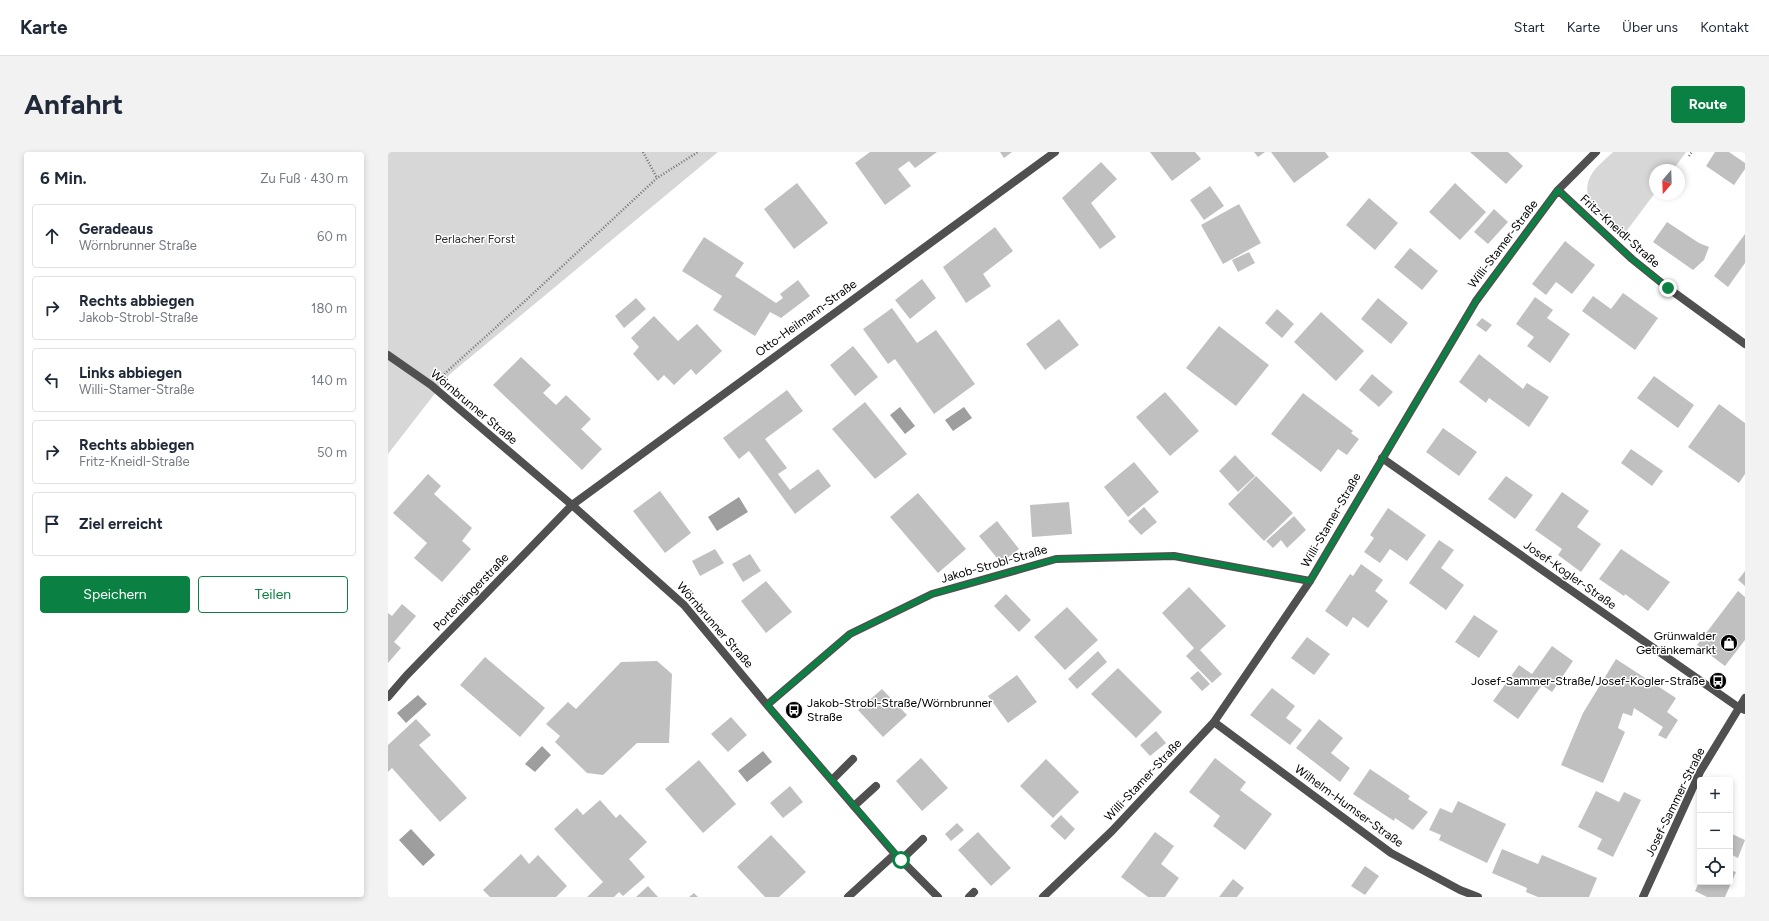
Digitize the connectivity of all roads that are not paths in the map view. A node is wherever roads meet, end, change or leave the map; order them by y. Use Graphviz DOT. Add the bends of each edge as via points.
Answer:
graph roads {
  1 [pos="1055,152"];
  2 [pos="1596,152"];
  3 [pos="1558,190"];
  4 [pos="1745,344"];
  5 [pos="388,354"];
  6 [pos="1382,458"];
  7 [pos="572,505"];
  8 [pos="1310,581"];
  9 [pos="388,697"];
  10 [pos="1745,698"];
  11 [pos="767,705"];
  12 [pos="1742,708"];
  13 [pos="1214,722"];
  14 [pos="853,759"];
  15 [pos="832,780"];
  16 [pos="876,786"];
  17 [pos="854,806"];
  18 [pos="923,839"];
  19 [pos="898,857"];
  20 [pos="848,897"];
  21 [pos="938,897"];
  22 [pos="1043,897"];
  23 [pos="1478,897"];
  24 [pos="1643,897"];
  1 -- 7 [label="street, Otto-Heilmann-Straße"];
  2 -- 3 [label="street, Willi-Stamer-Straße"];
  3 -- 4 [label="street, Fritz-Kneidl-Straße" via="1632,259"];
  3 -- 6 [label="street, Willi-Stamer-Straße" via="1476,301"];
  5 -- 7 [label="street, Wörnbrunner Straße" via="431,385"];
  6 -- 8 [label="street, Willi-Stamer-Straße"];
  6 -- 12 [label="street, Josef-Kogler-Straße"];
  7 -- 9 [label="street, Portenlängerstraße"];
  7 -- 11 [label="street, Wörnbrunner Straße" via="684,605"];
  8 -- 11 [label="street, Jakob-Strobl-Straße" via="1174,556 1056,559 932,594 850,634"];
  8 -- 13 [label="street, Willi-Stamer-Straße"];
  10 -- 12 [label="street, Josef-Sammer-Straße"];
  11 -- 15 [label="street, Wörnbrunner Straße"];
  12 -- 24 [label="street, Josef-Sammer-Straße" via="1700,772"];
  13 -- 22 [label="street, Willi-Stamer-Straße" via="1112,831"];
  13 -- 23 [label="street, Wilhelm-Humser-Straße" via="1391,853"];
  14 -- 15 [label="street"];
  15 -- 17 [label="street, Wörnbrunner Straße"];
  16 -- 17 [label="street"];
  17 -- 19 [label="street, Wörnbrunner Straße"];
  18 -- 19 [label="street"];
  19 -- 20 [label="street"];
  19 -- 21 [label="street, Wörnbrunner Straße"];
}
